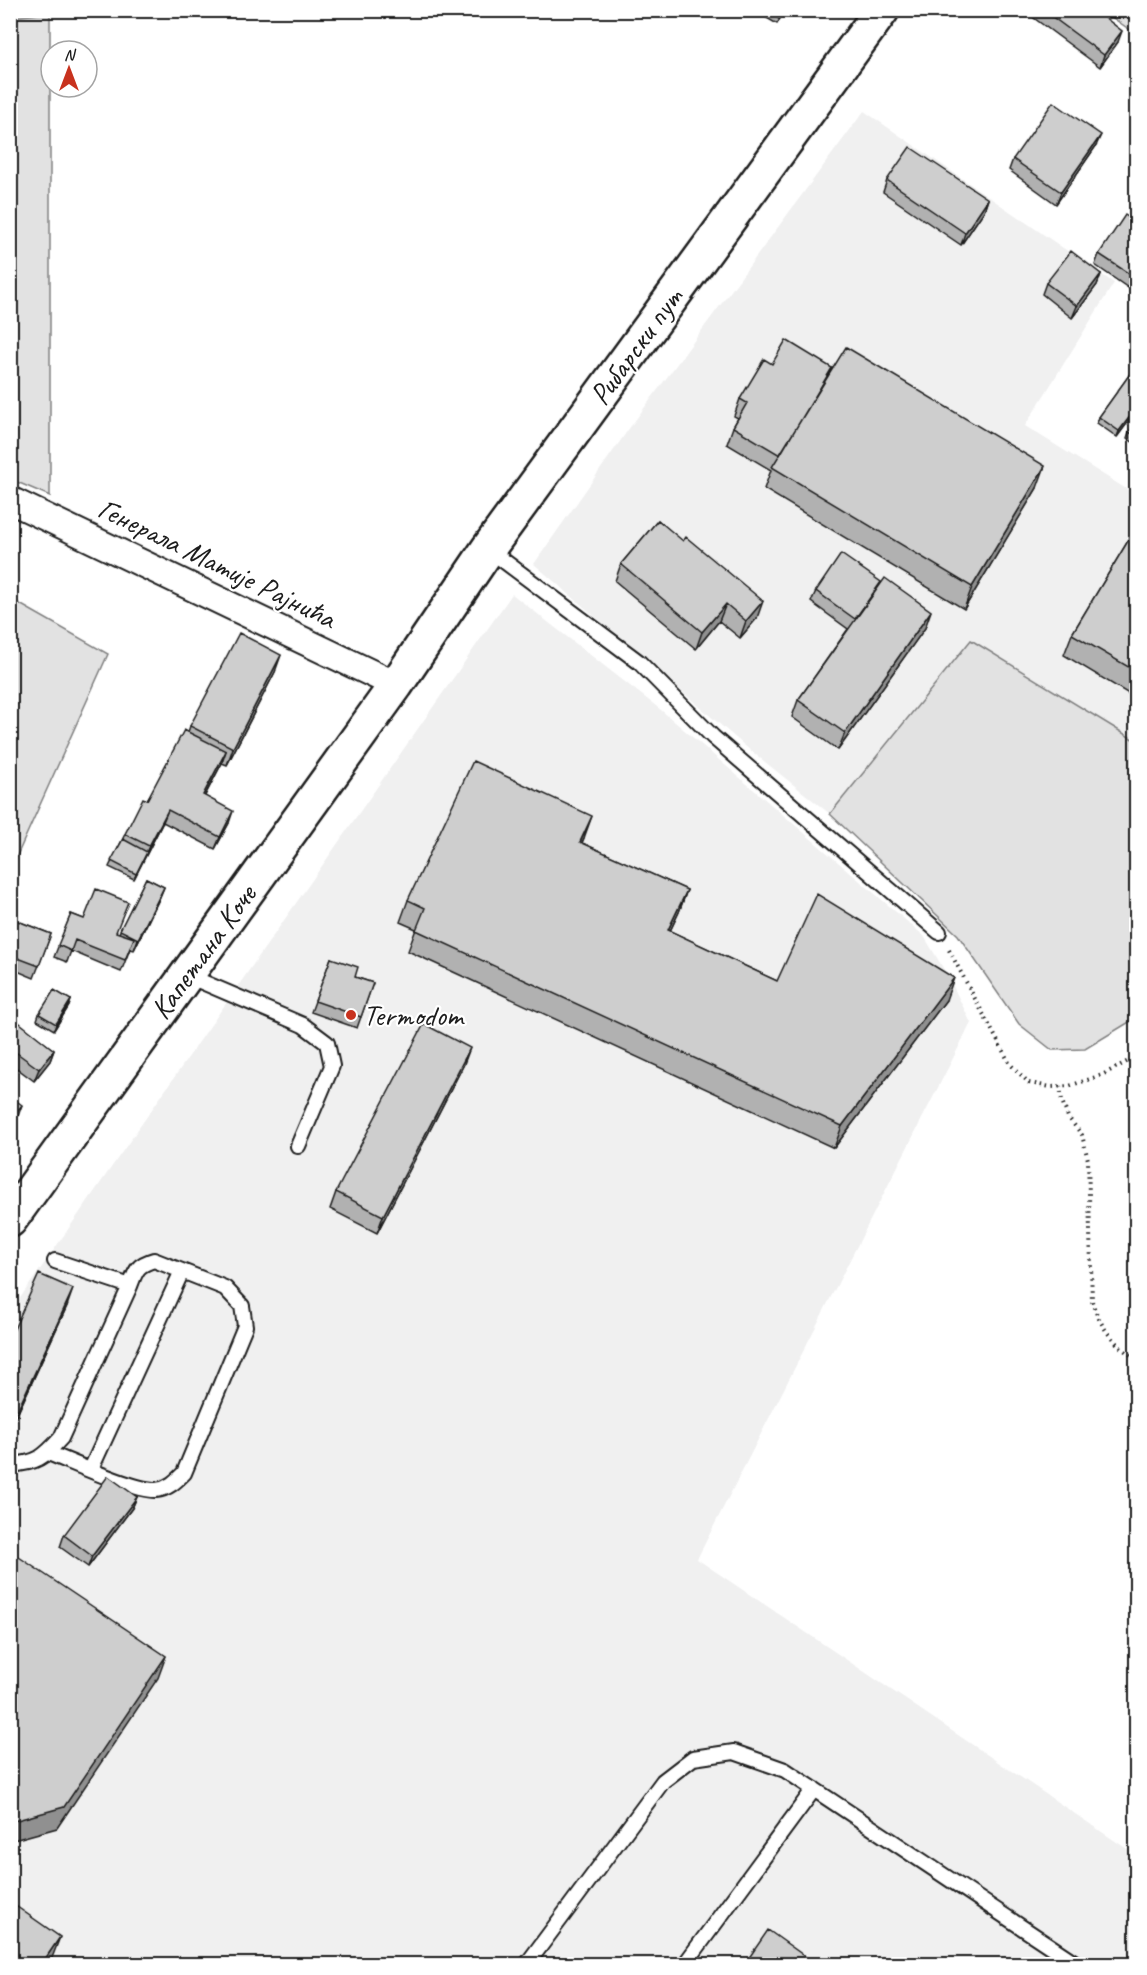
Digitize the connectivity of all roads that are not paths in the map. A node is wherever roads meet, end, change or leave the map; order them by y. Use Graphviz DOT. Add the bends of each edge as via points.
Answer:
graph roads {
  1 [pos="882,10"];
  2 [pos="10,501"];
  3 [pos="488,549"];
  4 [pos="396,685"];
  5 [pos="939,932"];
  6 [pos="186,975"];
  7 [pos="298,1146"];
  8 [pos="10,1220"];
  9 [pos="55,1261"];
  10 [pos="182,1270"];
  11 [pos="130,1286"];
  12 [pos="48,1453"];
  13 [pos="10,1465"];
  14 [pos="91,1469"];
  15 [pos="814,1790"];
  16 [pos="526,1965"];
  17 [pos="685,1965"];
  18 [pos="1077,1965"];
  1 -- 3 [label="main road, Рибарски пут"];
  2 -- 4 [label="street, Генерала Матије Рајнића"];
  3 -- 4 [label="main road, Рибарски пут"];
  3 -- 5 [label="lane" via="639,662 713,737"];
  4 -- 6 [label="main road, Капетана Коче"];
  6 -- 7 [label="lane" via="303,1025 327,1043 332,1066"];
  6 -- 8 [label="main road, Капетана Коче"];
  9 -- 11 [label="lane"];
  10 -- 11 [label="lane" via="154,1260 142,1263"];
  10 -- 14 [label="lane"];
  10 -- 14 [label="lane" via="225,1288 242,1306 245,1326 184,1473 173,1484 156,1490"];
  11 -- 12 [label="lane" via="61,1438"];
  12 -- 13 [label="lane" via="32,1463"];
  12 -- 14 [label="lane"];
  15 -- 16 [label="lane" via="784,1770 734,1752 693,1758 663,1781"];
  15 -- 17 [label="lane"];
  15 -- 18 [label="lane"];
}
